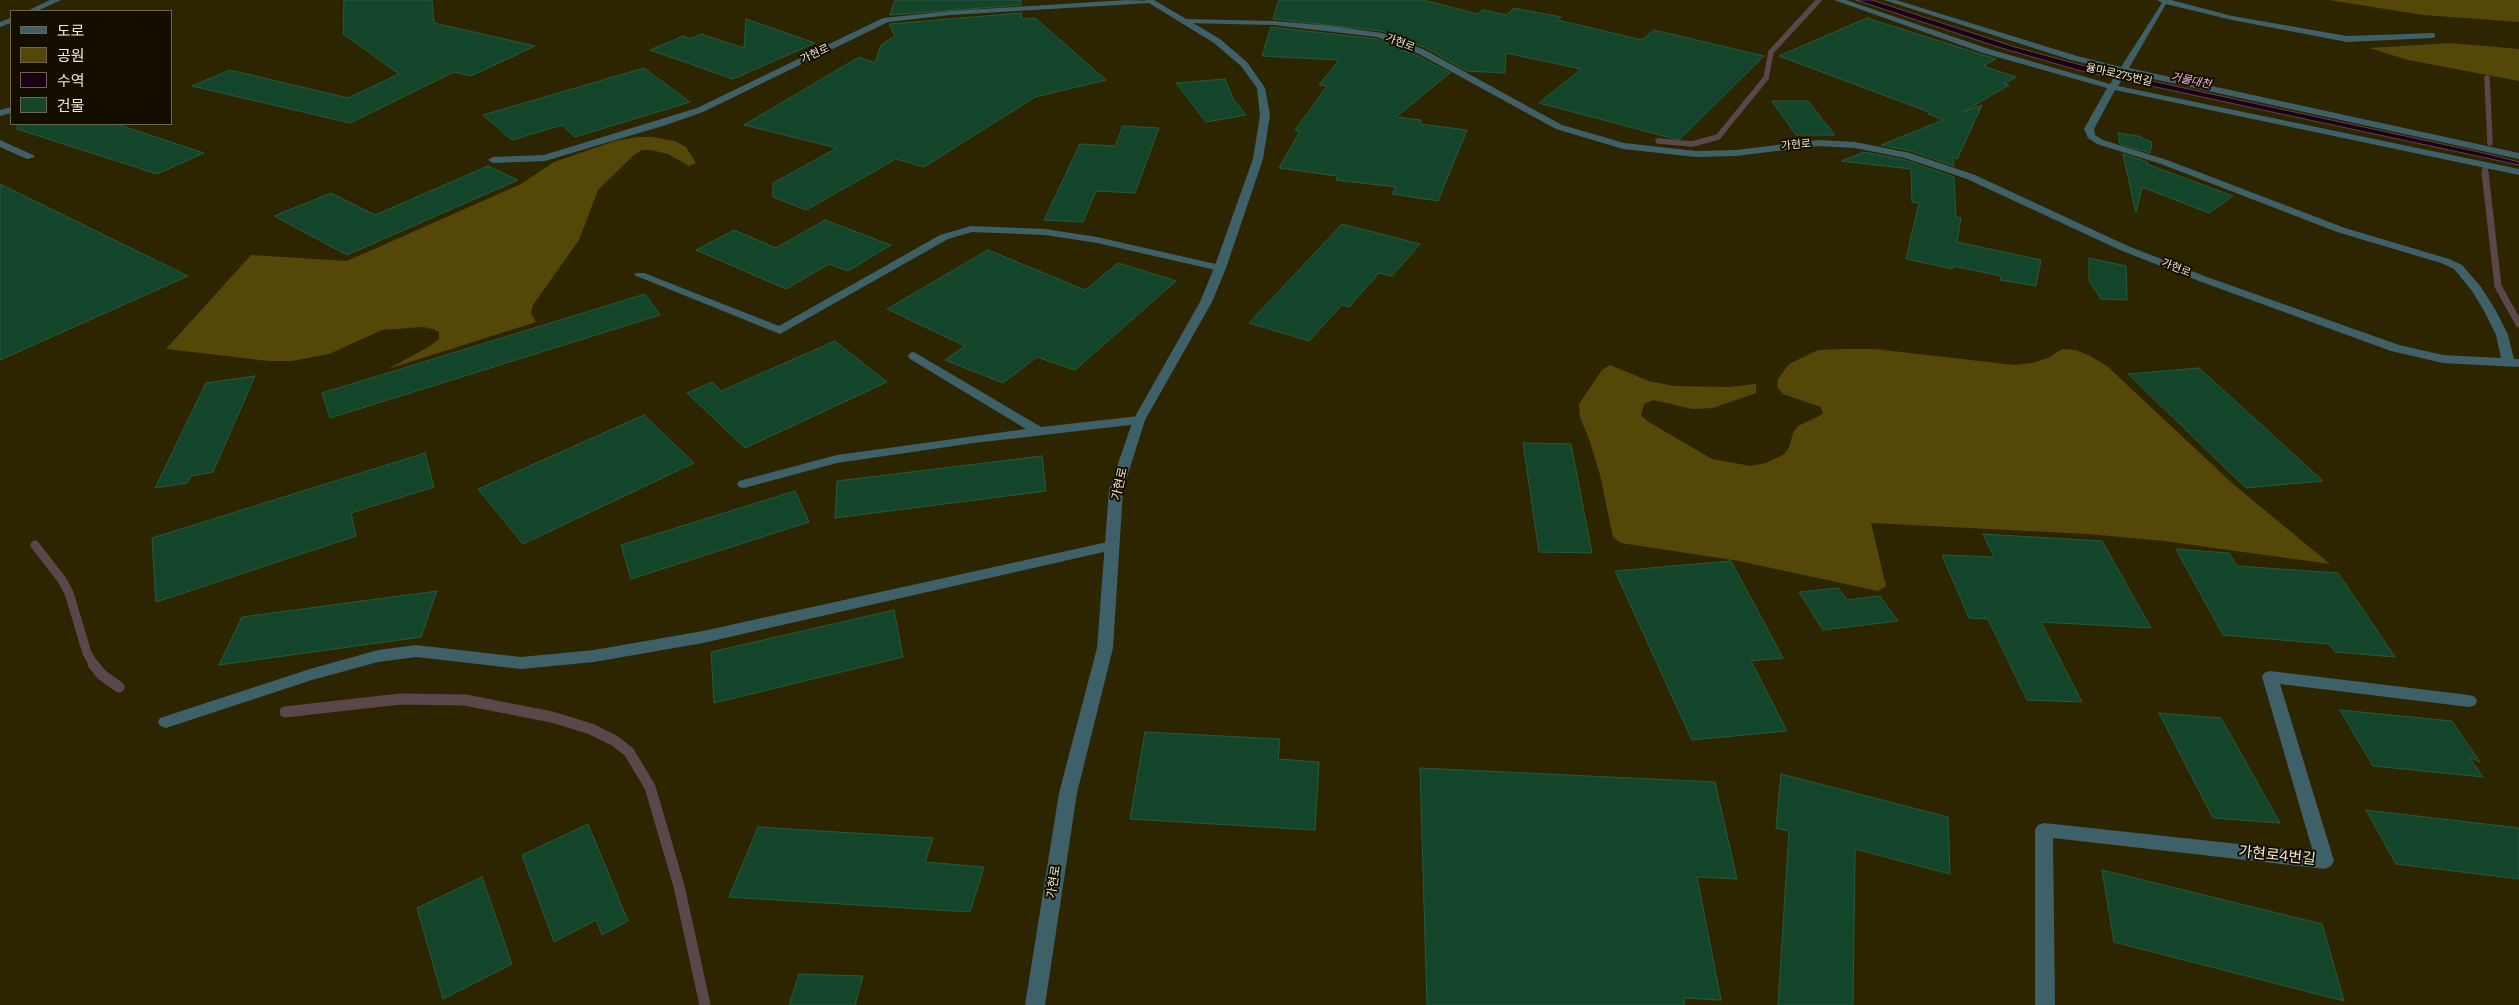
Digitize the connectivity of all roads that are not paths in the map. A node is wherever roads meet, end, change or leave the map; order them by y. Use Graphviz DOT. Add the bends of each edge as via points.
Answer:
graph roads {
  1 [pos="57,0"];
  2 [pos="1838,0"];
  3 [pos="1888,0"];
  4 [pos="1149,1"];
  5 [pos="2162,3"];
  6 [pos="33,10"];
  7 [pos="1185,21"];
  8 [pos="2432,35"];
  9 [pos="2122,70"];
  10 [pos="2112,86"];
  11 [pos="0,142"];
  12 [pos="2519,156"];
  13 [pos="30,157"];
  14 [pos="493,160"];
  15 [pos="2519,172"];
  16 [pos="1220,268"];
  17 [pos="640,276"];
  18 [pos="914,356"];
  19 [pos="2513,362"];
  20 [pos="1139,420"];
  21 [pos="1038,431"];
  22 [pos="744,484"];
  23 [pos="1112,546"];
  24 [pos="2468,701"];
  25 [pos="166,722"];
  26 [pos="1035,1005"];
  27 [pos="2045,1005"];
  1 -- 6 [label="street"];
  2 -- 10 [label="street, 율마로275번길" via="1994,54"];
  3 -- 9 [label="street" via="2038,48"];
  4 -- 7 [label="street, 가현로"];
  4 -- 14 [label="street, 가현로" via="886,20 700,110 672,120 545,158"];
  5 -- 8 [label="street" via="2348,39"];
  5 -- 9 [label="street"];
  7 -- 16 [label="street, 가현로" via="1217,41 1244,64 1261,88 1265,115 1258,159"];
  7 -- 19 [label="street, 가현로" via="1274,23 1379,36 1422,52 1559,127 1623,146 1696,154 1818,143 1855,145 1907,155 1971,177 2079,228 2203,279 2395,348 2443,358"];
  9 -- 10 [label="street"];
  9 -- 12 [label="street"];
  10 -- 15 [label="street, 율마로275번길"];
  10 -- 19 [label="street" via="2089,129 2091,136 2341,230 2458,267 2489,309"];
  11 -- 13 [label="street"];
  16 -- 17 [label="street" via="1097,240 1045,232 971,229 944,236 780,330"];
  16 -- 20 [label="street, 가현로" via="1206,302"];
  18 -- 21 [label="street"];
  20 -- 21 [label="street"];
  20 -- 23 [label="street, 가현로" via="1116,490"];
  21 -- 22 [label="street" via="837,459"];
  23 -- 25 [label="street" via="703,637 594,656 522,664 432,652 378,656"];
  23 -- 26 [label="street, 가현로" via="1105,648 1068,793"];
  24 -- 27 [label="street, 가현로4번길" via="2270,677 2325,861 2044,830"];
}
